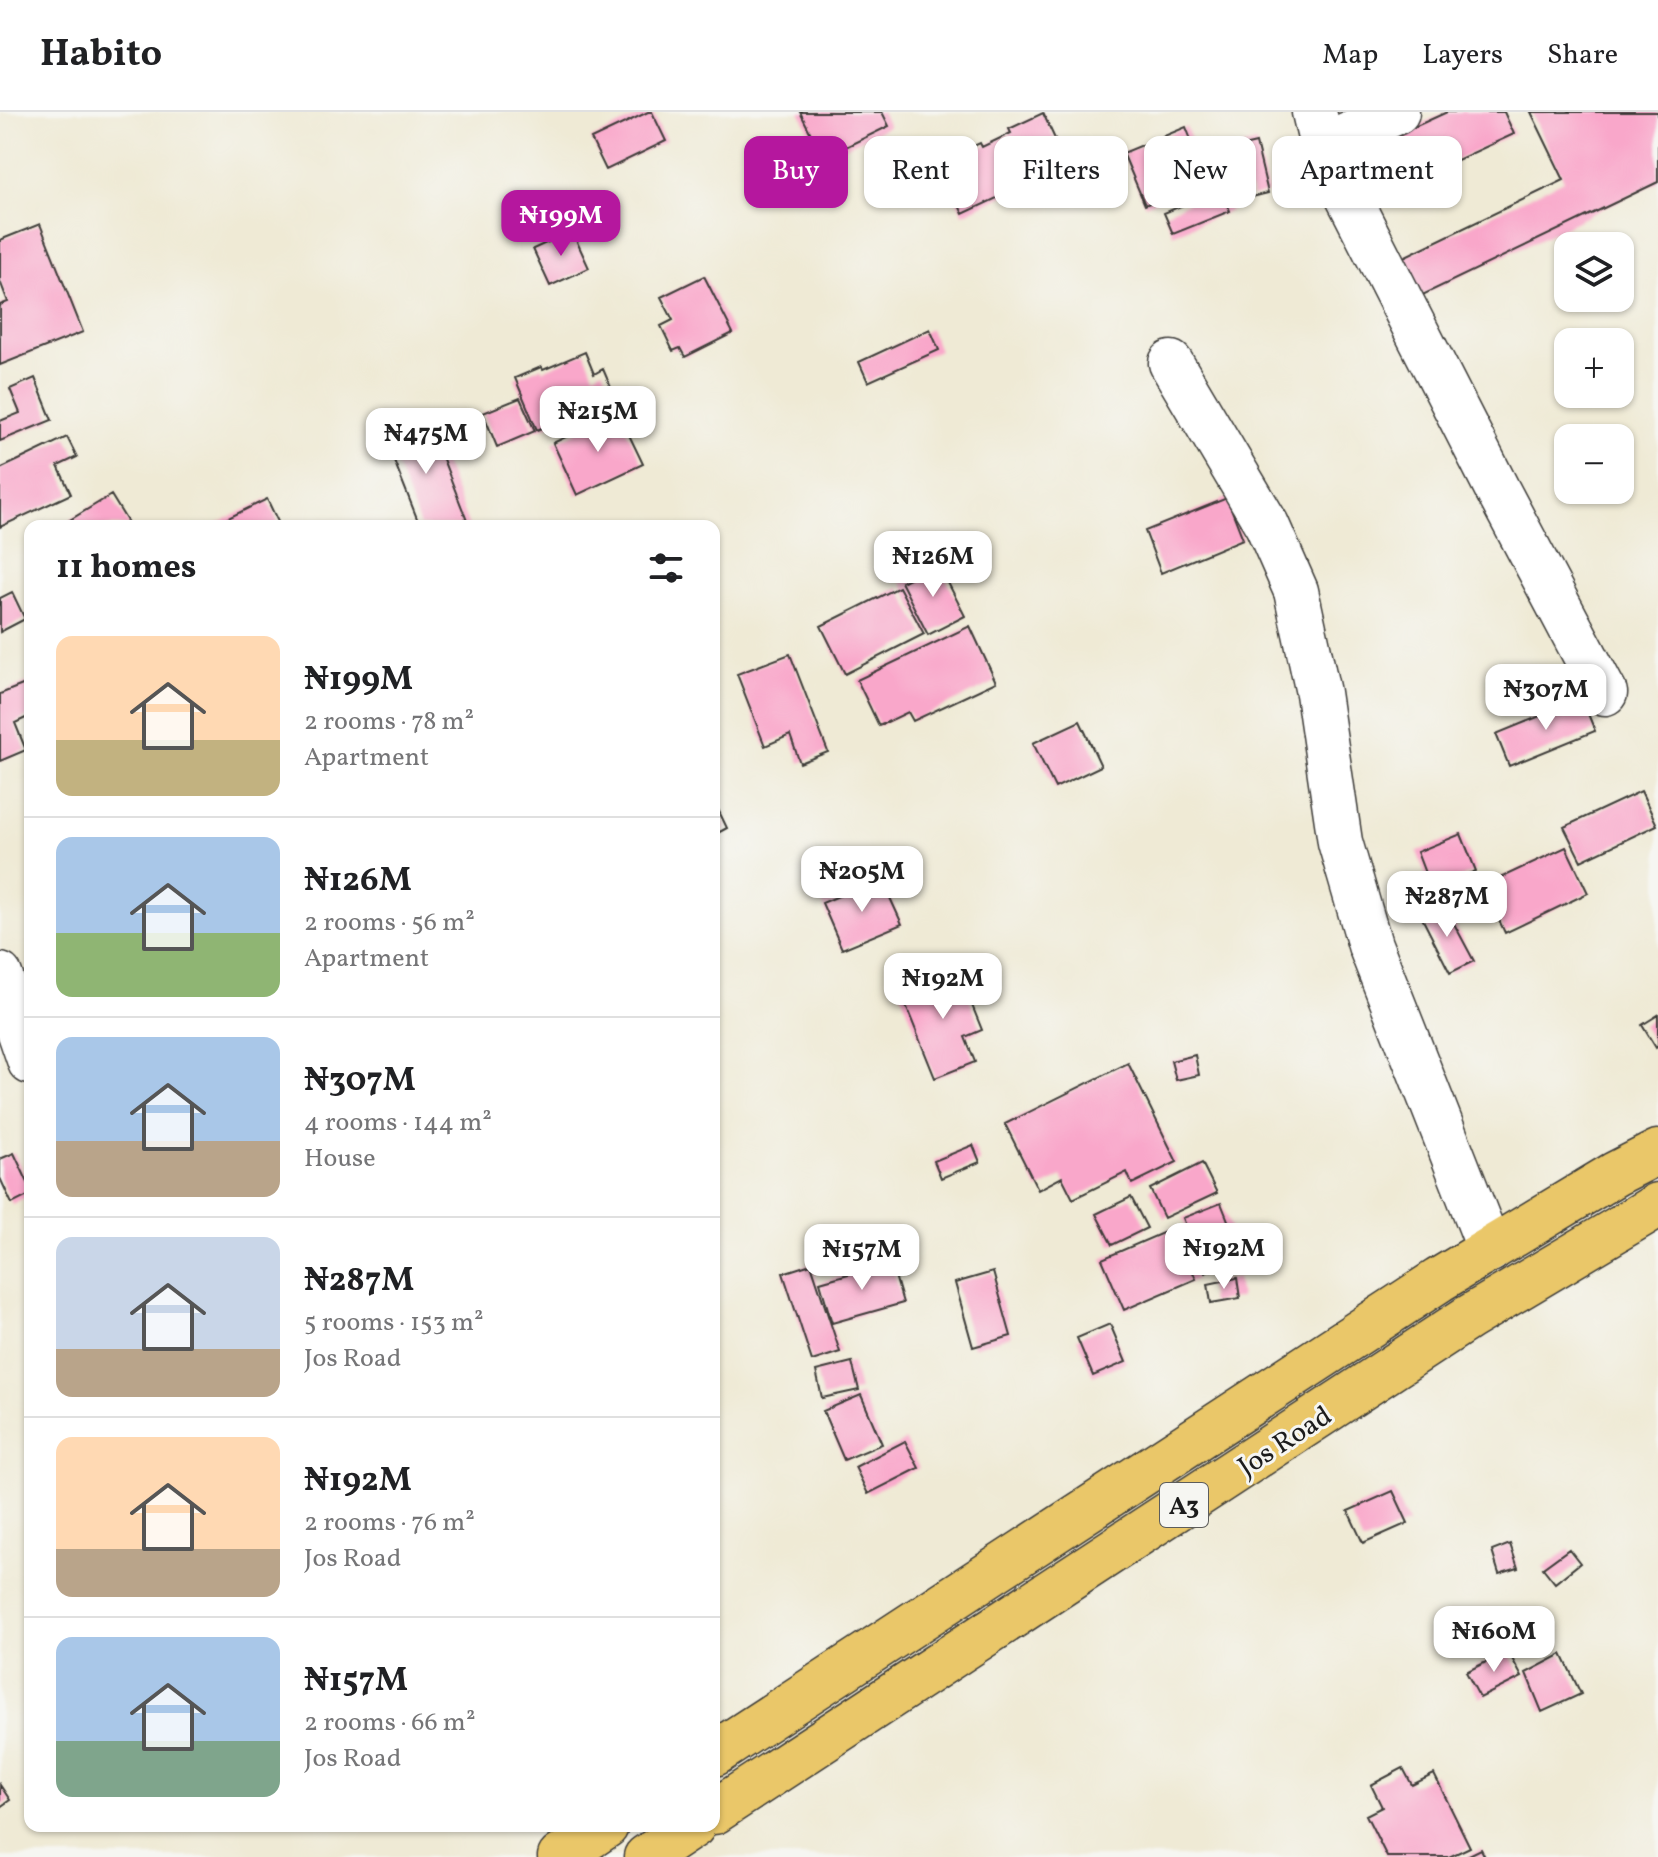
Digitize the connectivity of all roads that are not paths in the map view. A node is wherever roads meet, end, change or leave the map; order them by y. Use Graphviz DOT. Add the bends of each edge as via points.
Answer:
graph roads {
  1 [pos="1397,112"];
  2 [pos="1318,129"];
  3 [pos="1171,363"];
  4 [pos="1605,693"];
  5 [pos="0,975"];
  6 [pos="24,1045"];
  7 [pos="1658,1152"];
  8 [pos="1658,1205"];
  9 [pos="1490,1250"];
  10 [pos="720,1750"];
  11 [pos="720,1808"];
  12 [pos="597,1832"];
  13 [pos="684,1832"];
  14 [pos="560,1857"];
  15 [pos="646,1857"];
  1 -- 2 [label="street"];
  2 -- 4 [label="street"];
  3 -- 9 [label="street" via="1267,525 1296,591 1318,693 1340,842 1370,945"];
  5 -- 6 [label="street"];
  7 -- 9 [label="highway, Jos Road / A3"];
  8 -- 11 [label="highway, Jos Road / A3" via="1468,1318"];
  9 -- 10 [label="highway, Jos Road / A3"];
  12 -- 14 [label="highway"];
  13 -- 15 [label="highway"];
}
